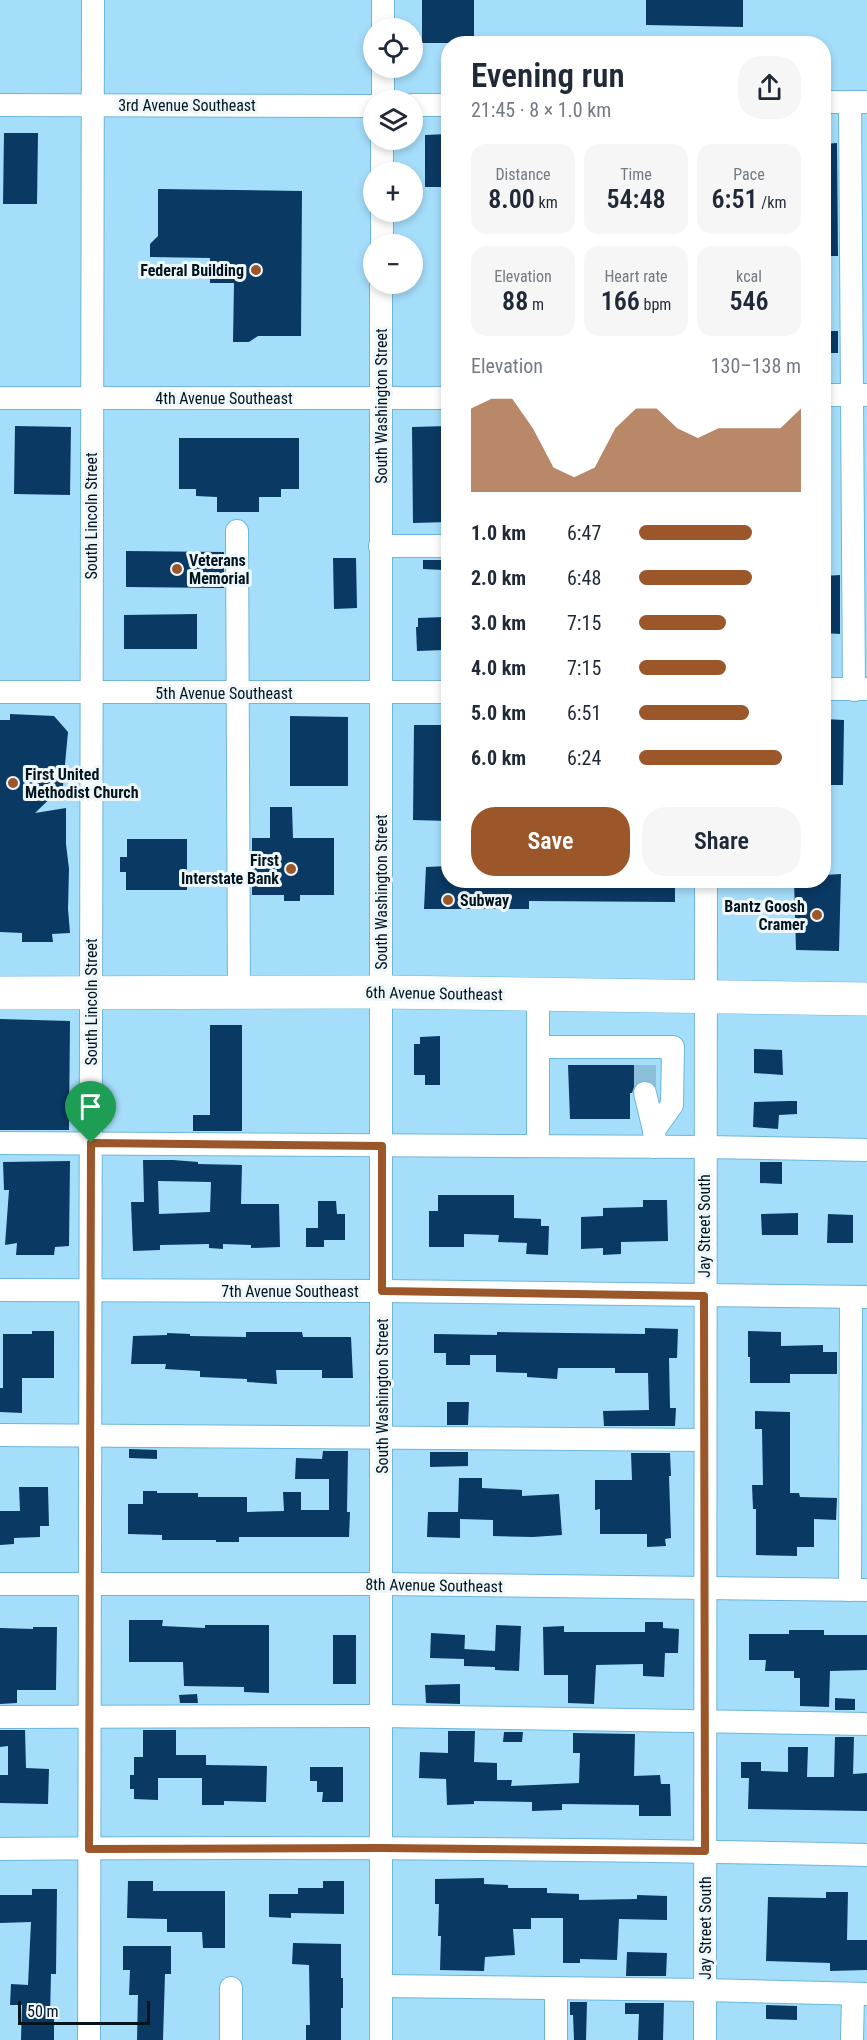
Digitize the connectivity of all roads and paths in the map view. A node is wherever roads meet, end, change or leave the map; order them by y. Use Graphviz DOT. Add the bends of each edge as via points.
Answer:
graph roads {
  1 [pos="93,0"];
  2 [pos="383,0"];
  3 [pos="383,18"];
  4 [pos="831,102"];
  5 [pos="859,102"];
  6 [pos="0,105"];
  7 [pos="93,105"];
  8 [pos="423,105"];
  9 [pos="441,105"];
  10 [pos="363,106"];
  11 [pos="860,277"];
  12 [pos="381,294"];
  13 [pos="860,395"];
  14 [pos="831,396"];
  15 [pos="92,398"];
  16 [pos="441,398"];
  17 [pos="0,399"];
  18 [pos="381,399"];
  19 [pos="237,531"];
  20 [pos="380,546"];
  21 [pos="441,546"];
  22 [pos="831,689"];
  23 [pos="860,690"];
  24 [pos="0,692"];
  25 [pos="91,692"];
  26 [pos="380,692"];
  27 [pos="441,692"];
  28 [pos="237,693"];
  29 [pos="705,888"];
  30 [pos="382,992"];
  31 [pos="0,993"];
  32 [pos="239,993"];
  33 [pos="90,994"];
  34 [pos="538,995"];
  35 [pos="704,997"];
  36 [pos="867,999"];
  37 [pos="538,1047"];
  38 [pos="645,1093"];
  39 [pos="655,1138"];
  40 [pos="0,1143"];
  41 [pos="91,1143"];
  42 [pos="382,1146"];
  43 [pos="538,1146"];
  44 [pos="705,1147"];
  45 [pos="867,1150"];
  46 [pos="0,1290"];
  47 [pos="91,1290"];
  48 [pos="382,1291"];
  49 [pos="704,1296"];
  50 [pos="859,1297"];
  51 [pos="90,1434"];
  52 [pos="0,1435"];
  53 [pos="382,1438"];
  54 [pos="705,1440"];
  55 [pos="0,1584"];
  56 [pos="90,1584"];
  57 [pos="382,1584"];
  58 [pos="705,1588"];
  59 [pos="859,1590"];
  60 [pos="382,1716"];
  61 [pos="0,1717"];
  62 [pos="89,1718"];
  63 [pos="705,1721"];
  64 [pos="867,1724"];
  65 [pos="381,1848"];
  66 [pos="0,1849"];
  67 [pos="89,1849"];
  68 [pos="705,1851"];
  69 [pos="867,1855"];
  70 [pos="381,1986"];
  71 [pos="231,1988"];
  72 [pos="556,1988"];
  73 [pos="705,1990"];
  74 [pos="860,1994"];
  75 [pos="89,2040"];
  76 [pos="231,2040"];
  77 [pos="381,2040"];
  78 [pos="556,2040"];
  79 [pos="705,2040"];
  80 [pos="852,2040"];
  1 -- 7 [label="street, South Lincoln Street"];
  2 -- 3 [label="street"];
  4 -- 5 [label="street"];
  5 -- 11 [label="street"];
  6 -- 7 [label="street, 3rd Avenue Southeast"];
  7 -- 10 [label="street, 3rd Avenue Southeast"];
  7 -- 15 [label="street, South Lincoln Street"];
  8 -- 9 [label="street"];
  11 -- 13 [label="street"];
  12 -- 18 [label="street, South Washington Street"];
  13 -- 14 [label="street"];
  13 -- 23 [label="street"];
  15 -- 17 [label="street, 4th Avenue Southeast"];
  15 -- 18 [label="street, 4th Avenue Southeast"];
  15 -- 25 [label="street, South Lincoln Street"];
  16 -- 18 [label="street, 4th Avenue Southeast"];
  18 -- 20 [label="street, South Washington Street"];
  19 -- 28 [label="street"];
  20 -- 21 [label="street"];
  20 -- 26 [label="street, South Washington Street"];
  22 -- 23 [label="street"];
  24 -- 25 [label="street, 5th Avenue Southeast"];
  25 -- 28 [label="street, 5th Avenue Southeast"];
  25 -- 33 [label="street, South Lincoln Street"];
  26 -- 27 [label="street, 5th Avenue Southeast"];
  26 -- 28 [label="street, 5th Avenue Southeast"];
  26 -- 30 [label="street, South Washington Street"];
  28 -- 32 [label="street"];
  29 -- 35 [label="street, Jay Street South"];
  30 -- 32 [label="highway, 6th Avenue Southeast"];
  30 -- 34 [label="highway, 6th Avenue Southeast"];
  30 -- 42 [label="street, South Washington Street"];
  31 -- 33 [label="highway, 6th Avenue Southeast"];
  32 -- 33 [label="highway, 6th Avenue Southeast"];
  33 -- 41 [label="street, South Lincoln Street"];
  34 -- 35 [label="highway, 6th Avenue Southeast"];
  34 -- 37 [label="street"];
  35 -- 36 [label="highway, 6th Avenue Southeast"];
  35 -- 44 [label="street, Jay Street South"];
  37 -- 39 [label="street" via="645,1056 673,1047 672,1106"];
  37 -- 43 [label="street"];
  38 -- 39 [label="street"];
  39 -- 43 [label="street"];
  39 -- 44 [label="street"];
  40 -- 41 [label="street"];
  41 -- 42 [label="street"];
  41 -- 47 [label="street, South Lincoln Street"];
  42 -- 43 [label="street"];
  42 -- 48 [label="street, South Washington Street"];
  44 -- 45 [label="street"];
  44 -- 49 [label="street, Jay Street South"];
  46 -- 47 [label="street, 7th Avenue Southeast"];
  47 -- 48 [label="street, 7th Avenue Southeast"];
  47 -- 51 [label="street, South Lincoln Street"];
  48 -- 49 [label="street, 7th Avenue Southeast"];
  48 -- 53 [label="street, South Washington Street"];
  49 -- 50 [label="street, 7th Avenue Southeast"];
  49 -- 54 [label="street, Jay Street South"];
  50 -- 59 [label="street"];
  51 -- 52 [label="street"];
  51 -- 53 [label="street"];
  51 -- 56 [label="street, South Lincoln Street"];
  53 -- 54 [label="street"];
  53 -- 57 [label="street, South Washington Street"];
  54 -- 58 [label="street, Jay Street South"];
  55 -- 56 [label="street, 8th Avenue Southeast"];
  56 -- 57 [label="street, 8th Avenue Southeast"];
  56 -- 62 [label="street, South Lincoln Street"];
  57 -- 58 [label="street, 8th Avenue Southeast"];
  57 -- 60 [label="street, South Washington Street"];
  58 -- 59 [label="street, 8th Avenue Southeast"];
  58 -- 63 [label="street, Jay Street South"];
  60 -- 62 [label="street"];
  60 -- 63 [label="street"];
  60 -- 65 [label="street, South Washington Street"];
  61 -- 62 [label="street"];
  62 -- 67 [label="street, South Lincoln Street"];
  63 -- 64 [label="street"];
  63 -- 68 [label="street, Jay Street South"];
  65 -- 67 [label="street"];
  65 -- 68 [label="street"];
  65 -- 70 [label="street, South Washington Street"];
  66 -- 67 [label="street"];
  67 -- 75 [label="street, South Lincoln Street"];
  68 -- 69 [label="street"];
  68 -- 73 [label="street, Jay Street South"];
  70 -- 72 [label="street"];
  70 -- 77 [label="street, South Washington Street"];
  71 -- 76 [label="street"];
  72 -- 73 [label="street"];
  72 -- 78 [label="street"];
  73 -- 74 [label="street"];
  73 -- 79 [label="street, Jay Street South"];
  74 -- 80 [label="street"];
}
